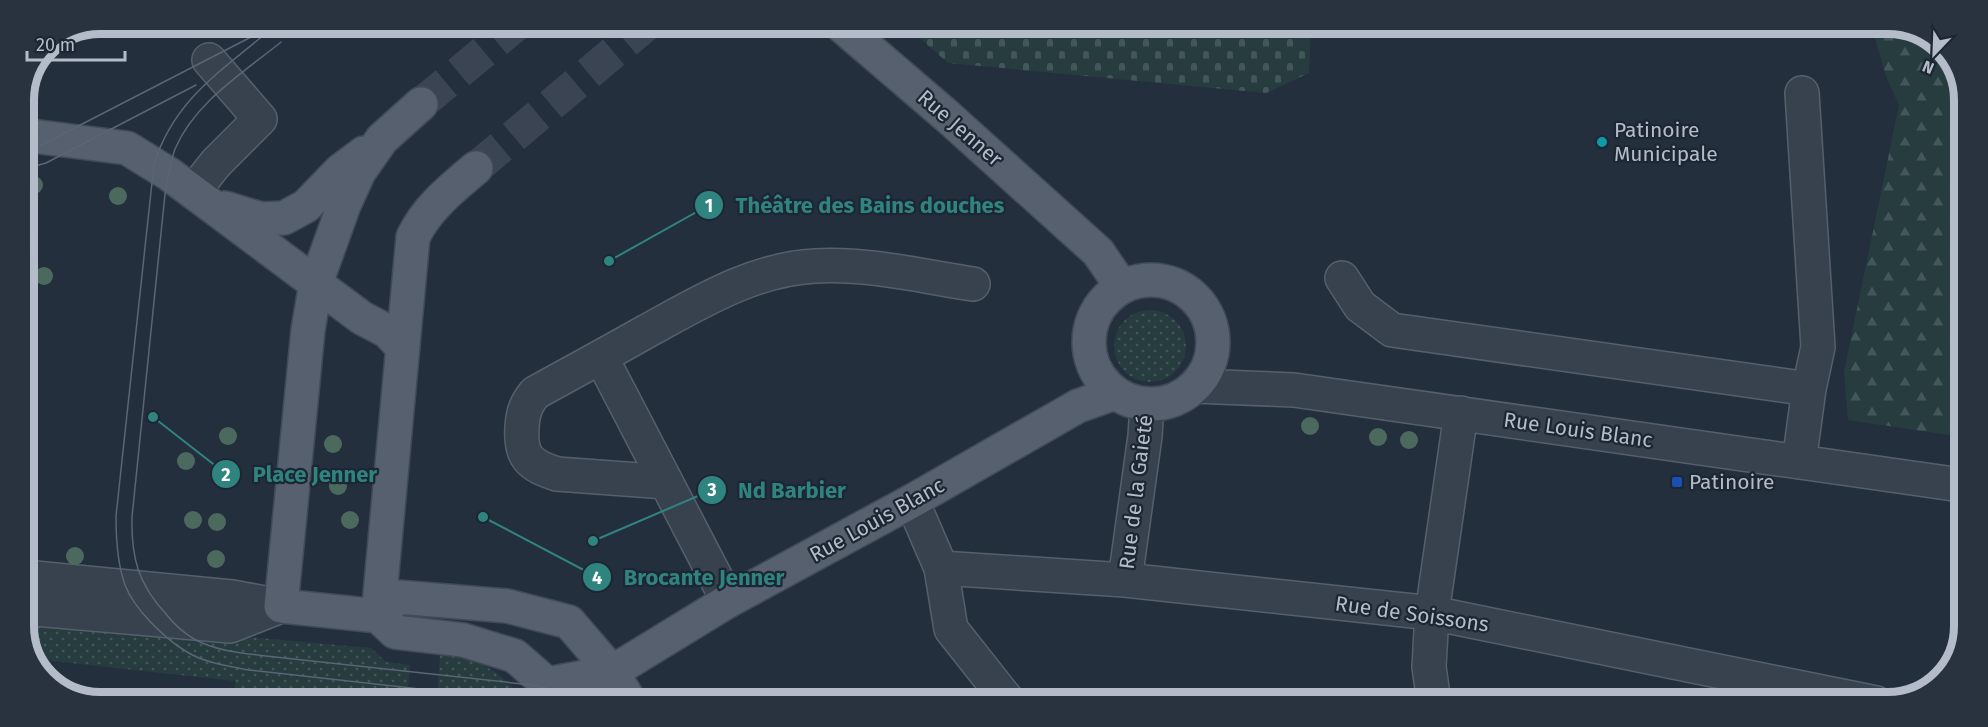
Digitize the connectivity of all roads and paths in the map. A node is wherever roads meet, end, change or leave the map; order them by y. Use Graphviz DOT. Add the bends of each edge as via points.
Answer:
graph roads {
  1 [pos="851,34"];
  2 [pos="209,60"];
  3 [pos="1802,93"];
  4 [pos="421,104"];
  5 [pos="34,136"];
  6 [pos="382,139"];
  7 [pos="476,168"];
  8 [pos="199,196"];
  9 [pos="1342,278"];
  10 [pos="316,283"];
  11 [pos="973,284"];
  12 [pos="1122,287"];
  13 [pos="362,318"];
  14 [pos="308,330"];
  15 [pos="403,348"];
  16 [pos="601,357"];
  17 [pos="1195,386"];
  18 [pos="1809,389"];
  19 [pos="1114,393"];
  20 [pos="1147,404"];
  21 [pos="1461,413"];
  22 [pos="1799,462"];
  23 [pos="666,482"];
  24 [pos="1954,484"];
  25 [pos="912,501"];
  26 [pos="940,568"];
  27 [pos="35,579"];
  28 [pos="1125,580"];
  29 [pos="728,601"];
  30 [pos="281,606"];
  31 [pos="35,609"];
  32 [pos="1432,613"];
  33 [pos="378,616"];
  34 [pos="612,672"];
  35 [pos="552,692"];
  36 [pos="623,692"];
  37 [pos="1001,692"];
  38 [pos="1433,692"];
  39 [pos="1822,692"];
  1 -- 12 [label="main road, Rue Jenner" via="1098,252"];
  2 -- 8 [label="street" via="260,118 216,163"];
  3 -- 18 [label="street" via="1818,347"];
  4 -- 6 [label="main road"];
  5 -- 8 [label="main road" via="127,148"];
  6 -- 8 [label="main road" via="340,171 306,206 284,218 261,219"];
  6 -- 10 [label="main road" via="359,172"];
  7 -- 15 [label="main road" via="430,209 413,237"];
  8 -- 10 [label="main road"];
  9 -- 18 [label="street" via="1360,306 1392,330"];
  10 -- 13 [label="main road"];
  10 -- 14 [label="main road"];
  11 -- 16 [label="street" via="857,265 771,272 700,302"];
  12 -- 17 [label="main road" via="1147,280 1163,281 1178,286 1202,307 1213,338 1205,371"];
  12 -- 19 [label="main road" via="1098,309 1089,333 1094,367"];
  13 -- 14 [label="main road"];
  13 -- 15 [label="main road" via="387,331"];
  14 -- 30 [label="main road"];
  15 -- 33 [label="main road"];
  16 -- 23 [label="street"];
  16 -- 23 [label="street" via="535,393 526,403 521,444 525,456 541,469 557,474"];
  17 -- 20 [label="main road" via="1165,403"];
  17 -- 21 [label="street, Rue Louis Blanc" via="1294,390"];
  18 -- 22 [label="street"];
  19 -- 20 [label="main road"];
  19 -- 25 [label="main road, Rue Louis Blanc" via="1078,406"];
  20 -- 28 [label="street, Rue de la Gaieté"];
  21 -- 22 [label="street, Rue Louis Blanc"];
  21 -- 32 [label="street"];
  22 -- 24 [label="street, Rue Louis Blanc"];
  23 -- 29 [label="street"];
  25 -- 26 [label="street"];
  25 -- 29 [label="main road, Rue Louis Blanc"];
  26 -- 28 [label="street, Rue de Soissons"];
  26 -- 37 [label="street" via="951,629"];
  27 -- 30 [label="street" via="232,597"];
  28 -- 32 [label="street, Rue de Soissons"];
  29 -- 34 [label="main road, Rue Louis Blanc"];
  30 -- 31 [label="street" via="230,626"];
  30 -- 33 [label="main road"];
  32 -- 38 [label="street" via="1429,667"];
  32 -- 39 [label="street, Rue de Soissons"];
  33 -- 34 [label="main road" via="398,597 507,606 569,622"];
  33 -- 35 [label="main road" via="395,632 463,640 515,656"];
  34 -- 35 [label="main road"];
  34 -- 36 [label="main road"];
}
